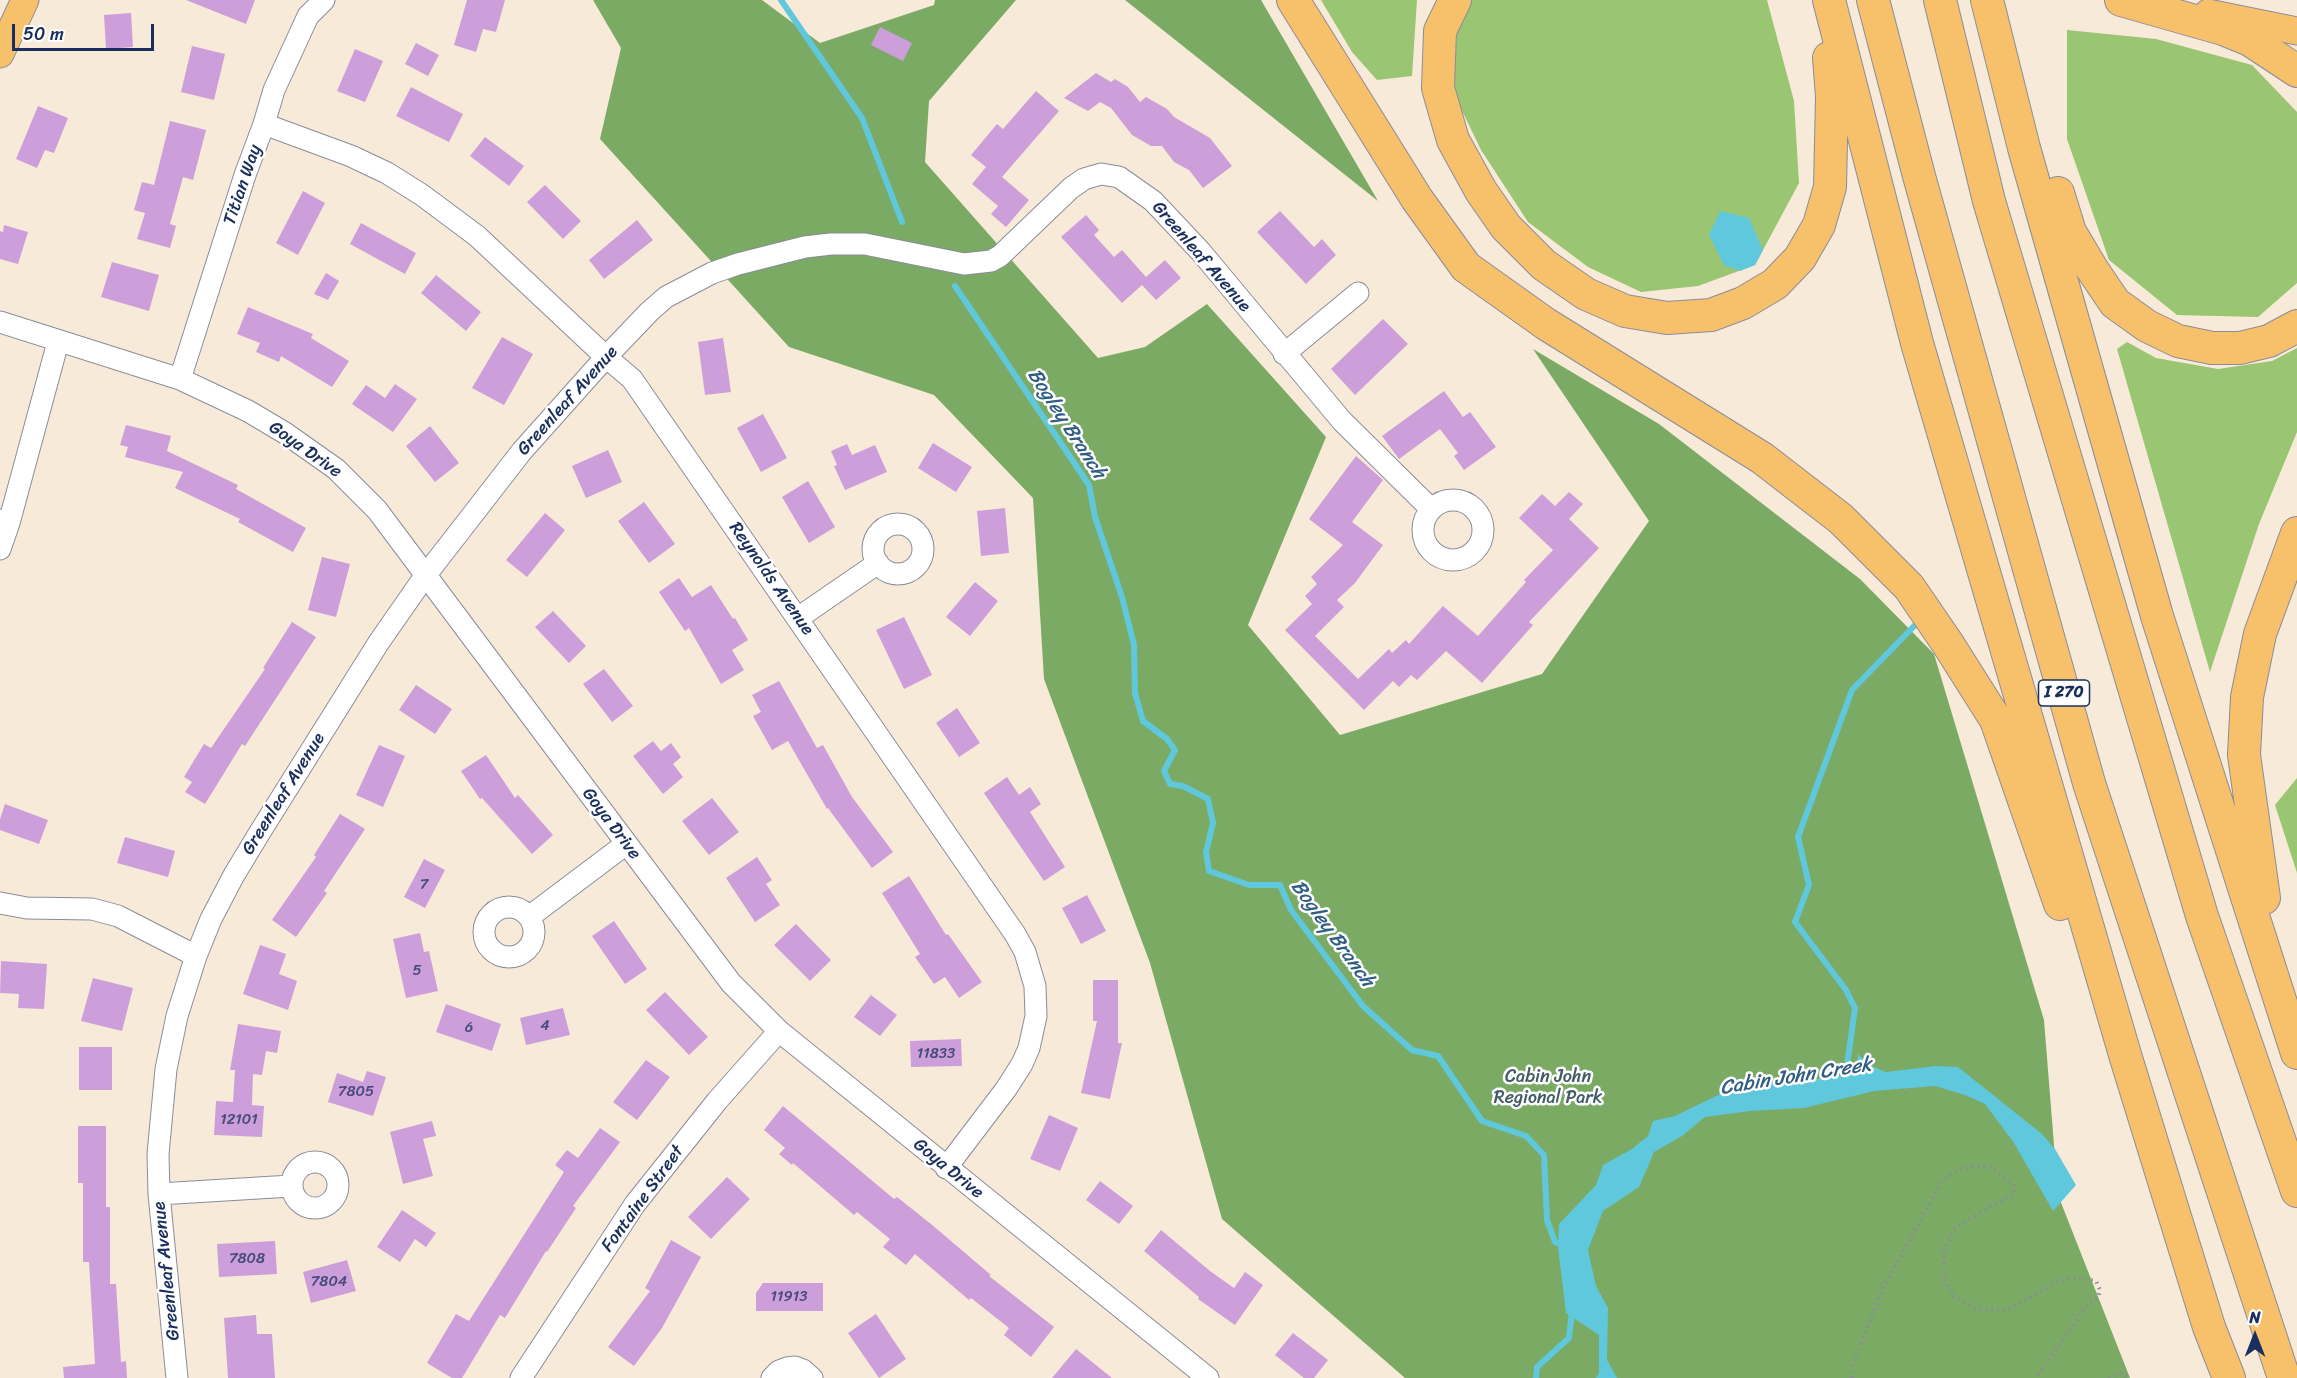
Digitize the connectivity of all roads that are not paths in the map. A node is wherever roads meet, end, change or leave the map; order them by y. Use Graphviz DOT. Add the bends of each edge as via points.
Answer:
graph roads {
  1 [pos="26,0"];
  2 [pos="324,0"];
  3 [pos="1293,0"];
  4 [pos="1455,0"];
  5 [pos="1824,0"];
  6 [pos="1829,0"];
  7 [pos="1872,0"];
  8 [pos="1941,0"];
  9 [pos="2121,0"];
  10 [pos="2145,0"];
  11 [pos="1990,12"];
  12 [pos="2297,31"];
  13 [pos="0,54"];
  14 [pos="2297,71"];
  15 [pos="264,124"];
  16 [pos="1358,292"];
  17 [pos="0,322"];
  18 [pos="2297,326"];
  19 [pos="58,342"];
  20 [pos="1284,354"];
  21 [pos="606,357"];
  22 [pos="180,379"];
  23 [pos="1431,509"];
  24 [pos="5,522"];
  25 [pos="2297,533"];
  26 [pos="0,549"];
  27 [pos="878,563"];
  28 [pos="425,576"];
  29 [pos="798,618"];
  30 [pos="626,844"];
  31 [pos="0,903"];
  32 [pos="529,917"];
  33 [pos="196,956"];
  34 [pos="2280,999"];
  35 [pos="779,1031"];
  36 [pos="2297,1053"];
  37 [pos="2126,1058"];
  38 [pos="946,1168"];
  39 [pos="291,1186"];
  40 [pos="2297,1191"];
  41 [pos="159,1194"];
  42 [pos="177,1378"];
  43 [pos="522,1378"];
  44 [pos="772,1378"];
  45 [pos="812,1378"];
  46 [pos="1208,1378"];
  47 [pos="2229,1378"];
  48 [pos="2284,1378"];
  1 -- 13 [label="main road"];
  2 -- 15 [label="street, Titian Way" via="308,16 274,90"];
  3 -- 37 [label="highway" via="1417,199 1466,267 1546,324 1762,458 1841,519 1909,587 1996,720 2093,1001"];
  4 -- 5 [label="highway" via="1440,31 1438,88 1453,140 1480,191 1506,227 1544,265 1586,294 1624,311 1667,318 1711,315 1743,303 1775,284 1800,258 1819,225 1830,187 1832,142"];
  6 -- 37 [label="highway, I 270" via="1917,343"];
  7 -- 48 [label="highway, I 270" via="2089,783"];
  8 -- 40 [label="highway" via="1989,201 2202,916"];
  9 -- 14 [label="highway" via="2223,29 2250,40"];
  10 -- 12 [label="main road"];
  11 -- 18 [label="highway" via="2070,231 2115,303 2147,326 2178,341 2212,348 2240,348 2270,341"];
  11 -- 34 [label="highway" via="2027,160 2157,616"];
  15 -- 21 [label="street, Reynolds Avenue" via="360,160 432,201 477,236"];
  15 -- 22 [label="street, Titian Way"];
  16 -- 20 [label="street"];
  17 -- 19 [label="street, Goya Drive"];
  19 -- 22 [label="street, Goya Drive"];
  19 -- 24 [label="street"];
  20 -- 21 [label="street, Greenleaf Avenue" via="1201,252 1153,201 1119,177 1101,174 1071,188 991,261 964,264 848,243 805,247 738,264 684,286 649,312"];
  20 -- 23 [label="street, Greenleaf Avenue" via="1342,421"];
  21 -- 28 [label="street, Greenleaf Avenue" via="522,451"];
  21 -- 29 [label="street, Reynolds Avenue" via="632,379"];
  22 -- 28 [label="street, Goya Drive" via="248,411 336,469 377,510"];
  24 -- 26 [label="street"];
  25 -- 34 [label="highway" via="2260,634 2247,697 2244,755"];
  27 -- 29 [label="street"];
  28 -- 30 [label="street, Goya Drive"];
  28 -- 33 [label="street, Greenleaf Avenue" via="255,840 225,892"];
  29 -- 38 [label="street, Reynolds Avenue" via="1015,934 1032,971 1036,1016 1029,1048 1006,1089"];
  30 -- 32 [label="street"];
  30 -- 35 [label="street, Goya Drive" via="731,983"];
  31 -- 33 [label="street" via="27,908 92,909 118,916"];
  33 -- 41 [label="street, Greenleaf Avenue" via="166,1069 158,1154"];
  34 -- 36 [label="highway"];
  35 -- 38 [label="street, Goya Drive"];
  35 -- 43 [label="street, Fontaine Street" via="635,1204"];
  37 -- 47 [label="highway, I 270" via="2209,1327"];
  38 -- 46 [label="street, Goya Drive"];
  39 -- 41 [label="street"];
  41 -- 42 [label="street, Greenleaf Avenue"];
  44 -- 45 [label="street" via="779,1371 795,1367"];
}
